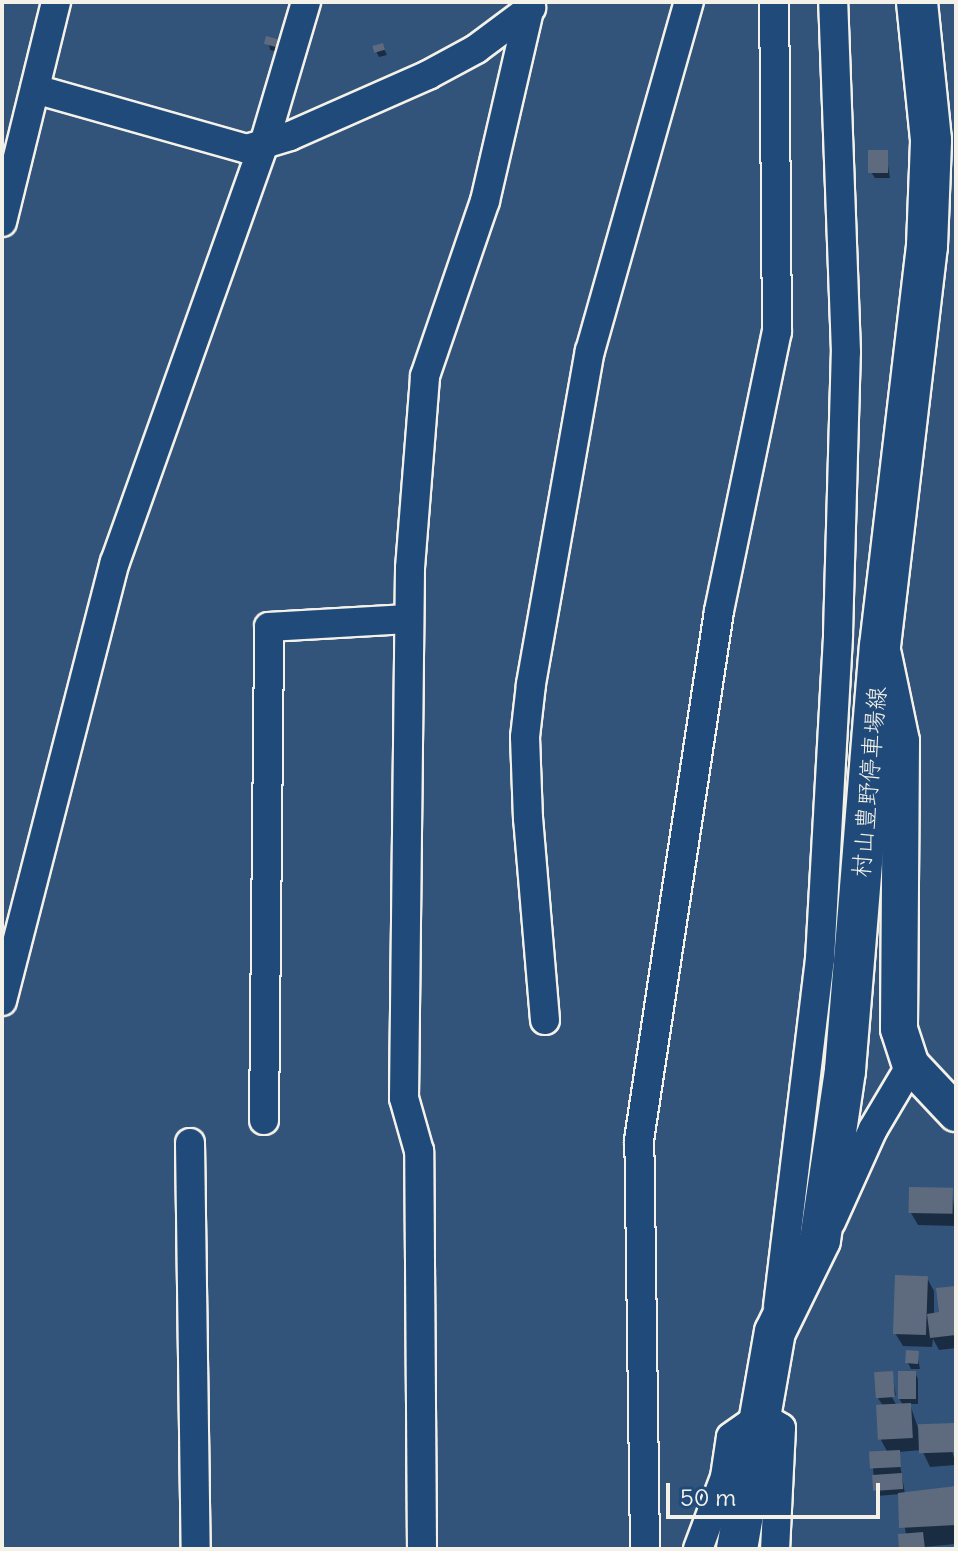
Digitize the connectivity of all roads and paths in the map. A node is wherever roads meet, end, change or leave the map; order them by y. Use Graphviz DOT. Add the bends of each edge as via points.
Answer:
graph roads {
  1 [pos="56,2"];
  2 [pos="306,2"];
  3 [pos="689,2"];
  4 [pos="774,2"];
  5 [pos="833,2"];
  6 [pos="917,2"];
  7 [pos="531,5"];
  8 [pos="35,89"];
  9 [pos="264,144"];
  10 [pos="2,222"];
  11 [pos="407,619"];
  12 [pos="880,646"];
  13 [pos="2,1001"];
  14 [pos="545,1020"];
  15 [pos="911,1065"];
  16 [pos="956,1113"];
  17 [pos="264,1120"];
  18 [pos="190,1143"];
  19 [pos="820,1240"];
  20 [pos="775,1332"];
  21 [pos="761,1416"];
  22 [pos="196,1549"];
  23 [pos="422,1549"];
  24 [pos="645,1549"];
  25 [pos="698,1549"];
  26 [pos="737,1549"];
  27 [pos="775,1549"];
  1 -- 8 [label="street"];
  2 -- 9 [label="street"];
  3 -- 14 [label="street" via="590,351 531,684 525,737"];
  4 -- 24 [label="street" via="777,332 719,611 639,1140"];
  5 -- 20 [label="street" via="846,352 838,634 820,959"];
  6 -- 12 [label="main road, 村山豊野停車場線" via="931,140 927,246"];
  7 -- 9 [label="street" via="476,49 428,75"];
  7 -- 11 [label="street" via="485,201 425,376"];
  8 -- 9 [label="street" via="247,149"];
  8 -- 10 [label="street"];
  9 -- 13 [label="street" via="115,562"];
  11 -- 17 [label="street" via="269,627"];
  11 -- 23 [label="street" via="404,1098 419,1151"];
  12 -- 15 [label="street" via="901,741 899,1029"];
  12 -- 19 [label="main road, 村山豊野停車場線" via="845,1070"];
  15 -- 16 [label="street"];
  15 -- 19 [label="street" via="873,1129"];
  18 -- 22 [label="street"];
  19 -- 20 [label="main road, 村山豊野停車場線"];
  20 -- 21 [label="main road, 村山豊野停車場線"];
  21 -- 25 [label="street" via="731,1437 725,1477"];
  21 -- 26 [label="main road, 村山豊野停車場線"];
  21 -- 27 [label="street" via="781,1428"];
}
